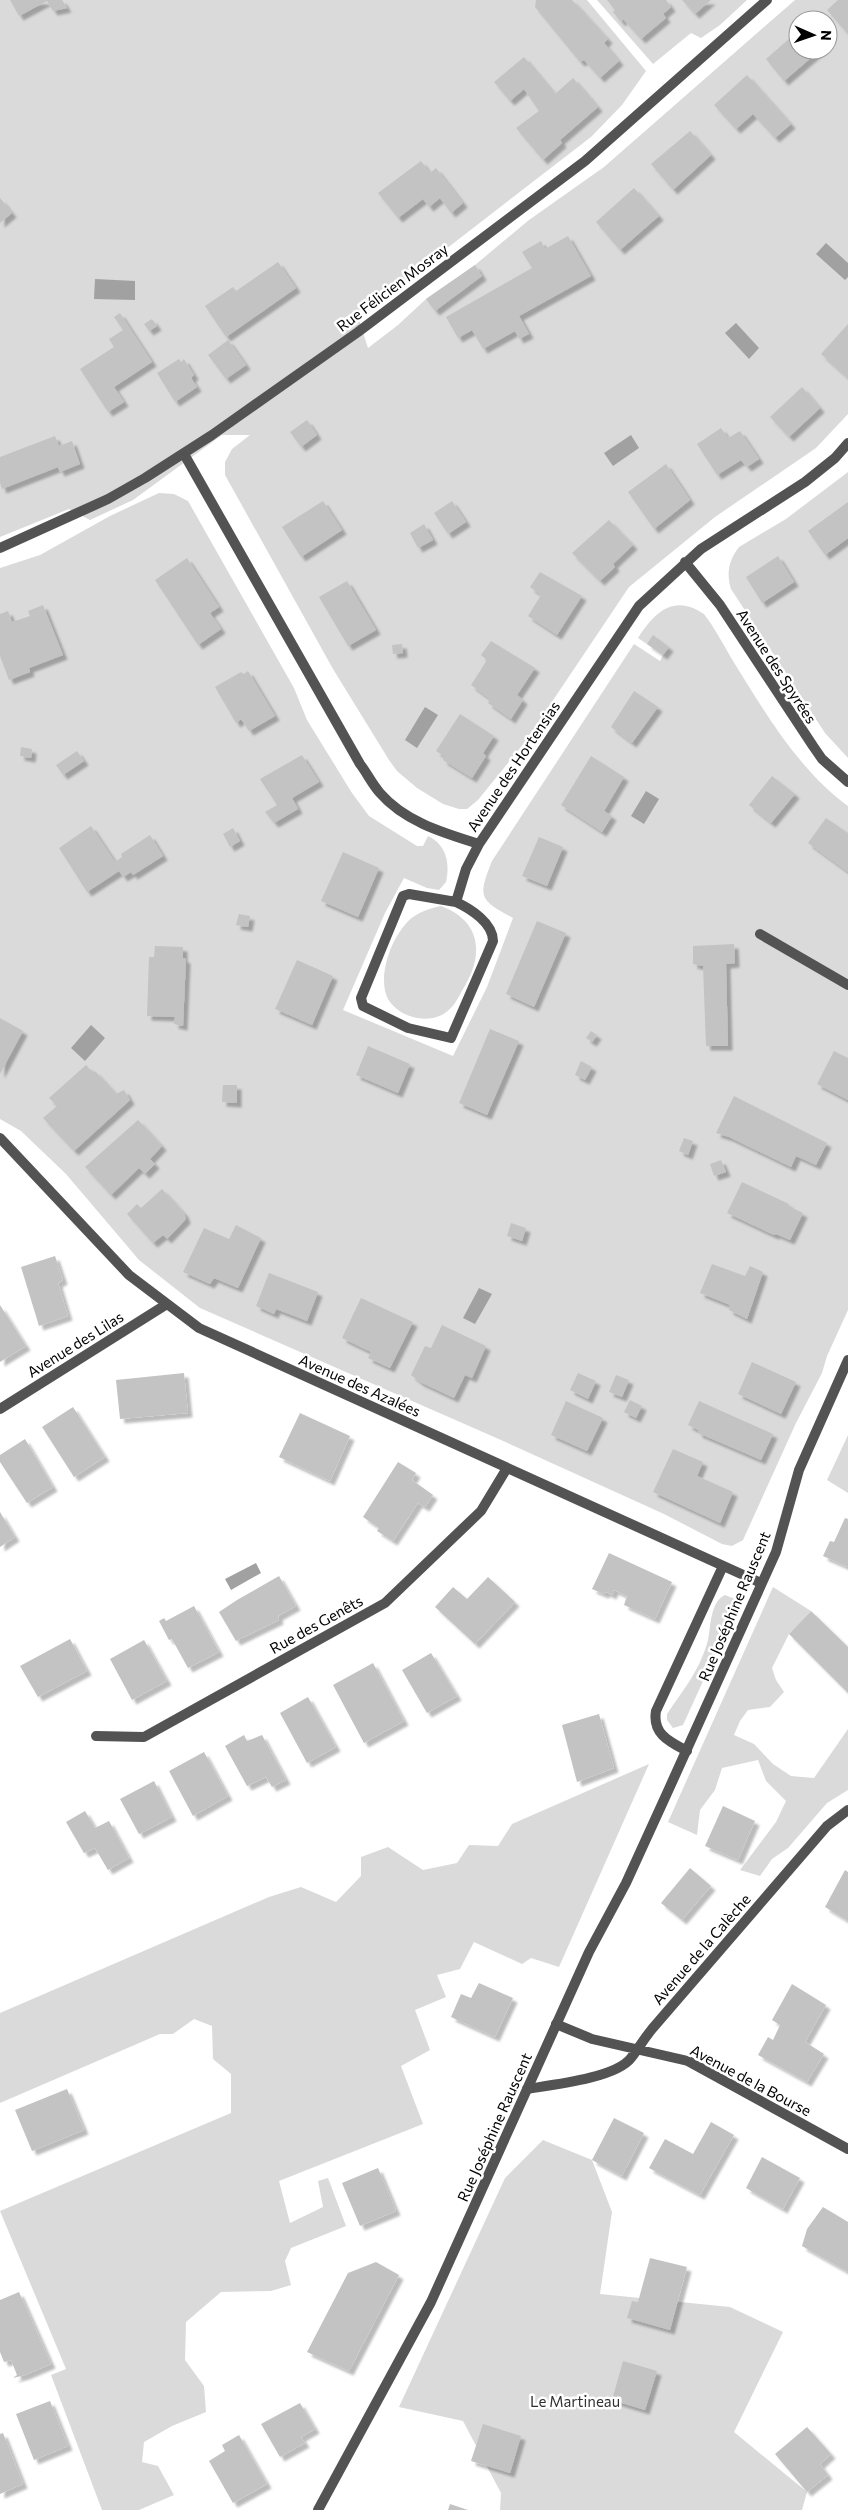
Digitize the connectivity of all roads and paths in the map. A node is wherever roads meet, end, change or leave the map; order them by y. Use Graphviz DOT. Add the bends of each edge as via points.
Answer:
graph roads {
  1 [pos="767,0"];
  2 [pos="848,443"];
  3 [pos="184,454"];
  4 [pos="0,548"];
  5 [pos="685,562"];
  6 [pos="848,782"];
  7 [pos="479,844"];
  8 [pos="456,902"];
  9 [pos="760,934"];
  10 [pos="848,985"];
  11 [pos="0,1138"];
  12 [pos="167,1304"];
  13 [pos="848,1360"];
  14 [pos="0,1409"];
  15 [pos="507,1468"];
  16 [pos="724,1566"];
  17 [pos="761,1583"];
  18 [pos="96,1736"];
  19 [pos="687,1751"];
  20 [pos="848,1810"];
  21 [pos="556,2024"];
  22 [pos="636,2049"];
  23 [pos="527,2089"];
  24 [pos="848,2149"];
  25 [pos="318,2510"];
  1 -- 3 [label="street, Rue Félicien Mosray" via="585,161 358,332"];
  2 -- 5 [label="street, Avenue des Hortensias" via="805,482"];
  3 -- 4 [label="street, Rue Félicien Mosray" via="108,499"];
  3 -- 7 [label="street, Avenue des Hortensias" via="360,764 380,793 390,804 420,823"];
  5 -- 6 [label="street, Avenue des Spyrées" via="720,605 812,746"];
  5 -- 7 [label="street, Avenue des Hortensias" via="639,606"];
  7 -- 8 [label="street" via="466,869"];
  8 -- 8 [label="street" via="477,914 493,936 452,1038 408,1028 363,1006 361,998 403,896 409,894"];
  9 -- 10 [label="street"];
  11 -- 12 [label="street, Avenue des Azalées" via="129,1275"];
  12 -- 14 [label="street, Avenue des Lilas"];
  12 -- 15 [label="street, Avenue des Azalées" via="199,1328"];
  13 -- 17 [label="street, Rue Joséphine Rauscent" via="799,1470 776,1552"];
  15 -- 16 [label="street, Avenue des Azalées"];
  15 -- 18 [label="street, Rue des Genêts" via="480,1511 385,1603 144,1737"];
  16 -- 17 [label="street, Avenue des Azalées"];
  16 -- 19 [label="street, Rue Joséphine Rauscent" via="656,1712 655,1722 664,1738"];
  17 -- 19 [label="street, Rue Joséphine Rauscent"];
  19 -- 21 [label="street, Rue Joséphine Rauscent"];
  20 -- 22 [label="street, Avenue de la Calèche" via="826,1826"];
  21 -- 22 [label="street" via="592,2039"];
  21 -- 23 [label="street, Rue Joséphine Rauscent"];
  22 -- 23 [label="street" via="631,2059 620,2067 593,2077"];
  22 -- 24 [label="street, Avenue de la Bourse" via="688,2061"];
  23 -- 25 [label="street, Rue Joséphine Rauscent" via="431,2302"];
}
